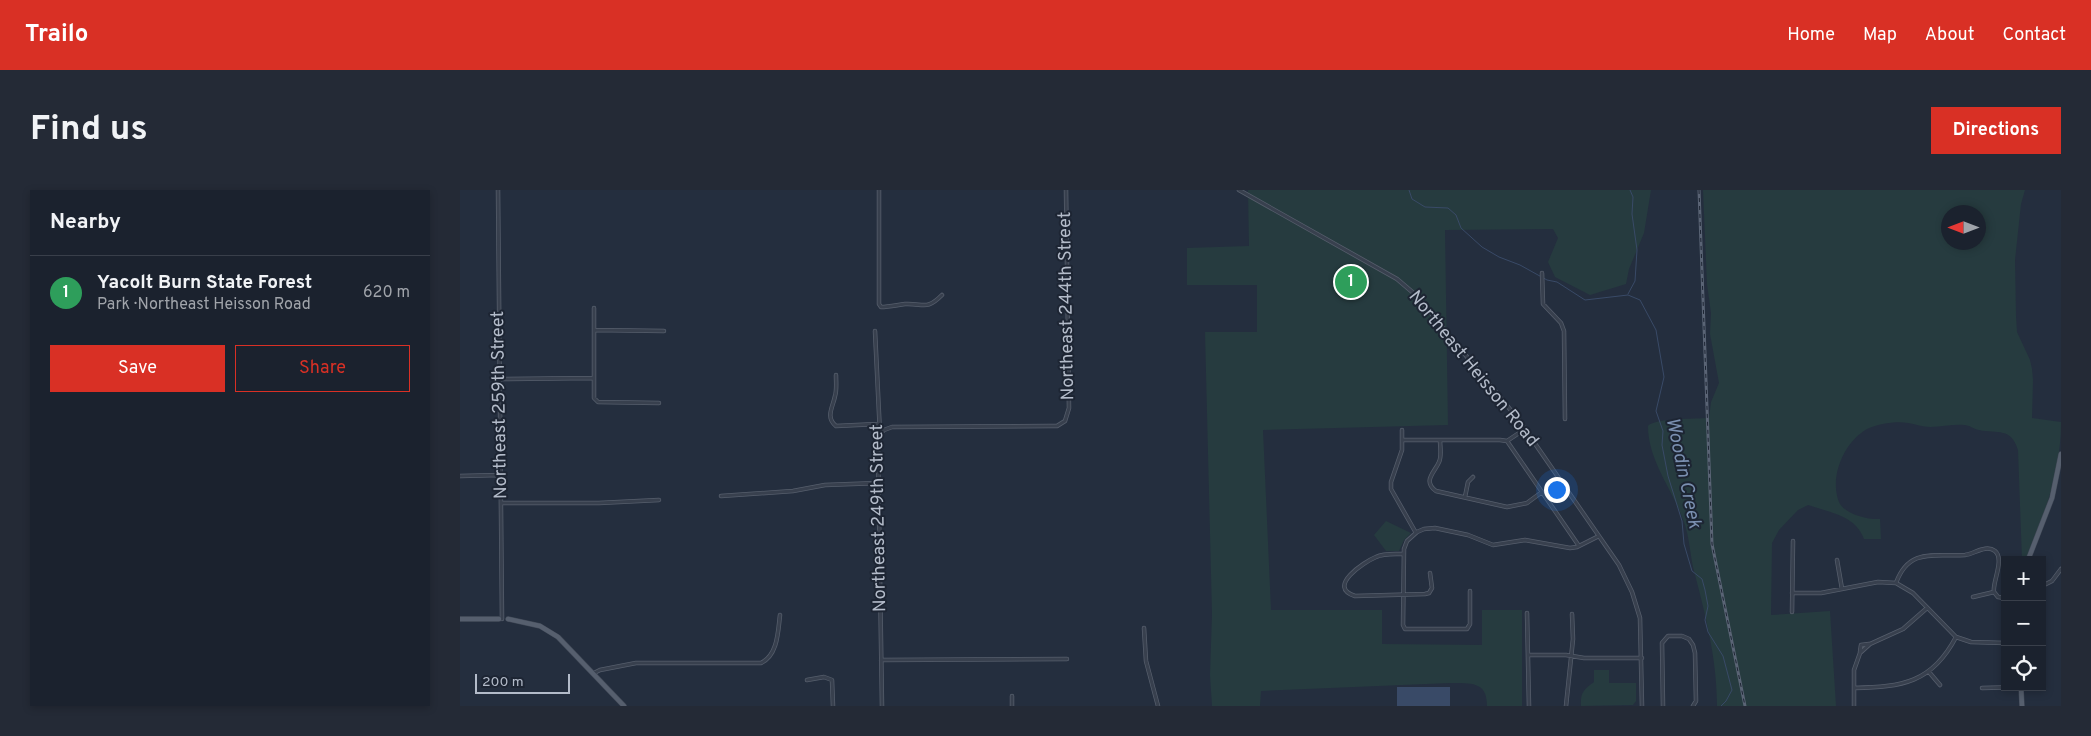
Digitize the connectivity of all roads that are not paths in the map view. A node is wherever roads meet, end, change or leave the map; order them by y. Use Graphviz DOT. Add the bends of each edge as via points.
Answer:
graph roads {
  1 [pos="498,190"];
  2 [pos="879,190"];
  3 [pos="1066,190"];
  4 [pos="1238,190"];
  5 [pos="1542,273"];
  6 [pos="942,295"];
  7 [pos="594,308"];
  8 [pos="594,330"];
  9 [pos="664,331"];
  10 [pos="875,331"];
  11 [pos="836,375"];
  12 [pos="593,378"];
  13 [pos="499,379"];
  14 [pos="659,402"];
  15 [pos="1565,419"];
  16 [pos="878,424"];
  17 [pos="1525,429"];
  18 [pos="1402,430"];
  19 [pos="880,434"];
  20 [pos="1402,440"];
  21 [pos="1440,440"];
  22 [pos="1507,442"];
  23 [pos="2061,454"];
  24 [pos="500,475"];
  25 [pos="460,476"];
  26 [pos="1473,477"];
  27 [pos="879,483"];
  28 [pos="1542,492"];
  29 [pos="721,496"];
  30 [pos="1465,497"];
  31 [pos="659,500"];
  32 [pos="500,503"];
  33 [pos="1416,532"];
  34 [pos="1599,536"];
  35 [pos="1792,541"];
  36 [pos="1579,546"];
  37 [pos="1403,554"];
  38 [pos="2030,556"];
  39 [pos="1837,560"];
  40 [pos="2061,569"];
  41 [pos="1430,573"];
  42 [pos="1896,583"];
  43 [pos="2046,584"];
  44 [pos="1842,589"];
  45 [pos="1470,591"];
  46 [pos="1994,592"];
  47 [pos="1792,593"];
  48 [pos="1404,595"];
  49 [pos="1973,597"];
  50 [pos="2001,597"];
  51 [pos="1927,608"];
  52 [pos="1792,612"];
  53 [pos="1527,613"];
  54 [pos="1572,614"];
  55 [pos="780,615"];
  56 [pos="503,619"];
  57 [pos="460,620"];
  58 [pos="1144,628"];
  59 [pos="1956,637"];
  60 [pos="2001,643"];
  61 [pos="1529,655"];
  62 [pos="1571,656"];
  63 [pos="1642,658"];
  64 [pos="881,660"];
  65 [pos="1067,660"];
  66 [pos="1929,672"];
  67 [pos="594,673"];
  68 [pos="807,680"];
  69 [pos="1940,685"];
  70 [pos="1854,688"];
  71 [pos="1982,688"];
  72 [pos="2001,688"];
  73 [pos="2021,691"];
  74 [pos="1012,696"];
  75 [pos="624,706"];
  76 [pos="834,706"];
  77 [pos="882,706"];
  78 [pos="1012,706"];
  79 [pos="1158,706"];
  80 [pos="1529,706"];
  81 [pos="1566,706"];
  82 [pos="1642,706"];
  83 [pos="1663,706"];
  84 [pos="1693,706"];
  85 [pos="1854,706"];
  86 [pos="2022,706"];
  1 -- 13 [label="street, Northeast 259th Street"];
  2 -- 6 [label="street" via="879,304 881,307 925,306"];
  3 -- 19 [label="street, Northeast 244th Street" via="1069,408 1065,421 1056,426 892,427"];
  4 -- 17 [label="street, Northeast Heisson Road" via="1397,279 1417,296"];
  5 -- 15 [label="street" via="1543,304 1561,323 1564,331"];
  7 -- 8 [label="street"];
  8 -- 9 [label="street"];
  8 -- 12 [label="street"];
  10 -- 16 [label="street, Northeast 249th Street"];
  11 -- 16 [label="street" via="836,394 830,413 832,422 836,426"];
  12 -- 13 [label="street"];
  12 -- 14 [label="street" via="594,398 598,402"];
  13 -- 24 [label="street, Northeast 259th Street"];
  16 -- 19 [label="street, Northeast 249th Street"];
  17 -- 22 [label="street"];
  17 -- 34 [label="street, Northeast Heisson Road"];
  18 -- 20 [label="street"];
  19 -- 27 [label="street, Northeast 249th Street"];
  20 -- 21 [label="street"];
  20 -- 33 [label="street" via="1391,489"];
  21 -- 22 [label="street"];
  21 -- 30 [label="street" via="1440,460 1430,482 1435,490"];
  22 -- 28 [label="street"];
  23 -- 38 [label="main road" via="2052,498"];
  24 -- 25 [label="street"];
  24 -- 32 [label="street, Northeast 259th Street"];
  26 -- 30 [label="street" via="1468,482"];
  27 -- 29 [label="street"];
  27 -- 64 [label="street, Northeast 249th Street"];
  28 -- 30 [label="street" via="1526,503 1507,507"];
  28 -- 36 [label="street"];
  31 -- 32 [label="street"];
  32 -- 56 [label="street, Northeast 259th Street"];
  33 -- 36 [label="street" via="1435,528 1468,535 1493,545 1525,540 1570,548"];
  33 -- 37 [label="street" via="1406,544"];
  34 -- 36 [label="street"];
  34 -- 63 [label="street, Northeast Heisson Road" via="1620,565 1637,605"];
  35 -- 47 [label="street"];
  37 -- 48 [label="street"];
  37 -- 48 [label="street" via="1376,556 1348,576 1344,585 1347,592 1355,596"];
  39 -- 44 [label="street"];
  40 -- 43 [label="street"];
  41 -- 48 [label="street" via="1433,586 1429,593"];
  42 -- 44 [label="street" via="1878,582"];
  42 -- 46 [label="street" via="1905,567 1921,557 1995,551 1998,573"];
  42 -- 51 [label="street" via="1913,593"];
  44 -- 47 [label="street"];
  45 -- 48 [label="street" via="1470,624 1465,629 1406,629 1403,624"];
  46 -- 49 [label="street"];
  46 -- 50 [label="street"];
  47 -- 52 [label="street"];
  51 -- 59 [label="street"];
  51 -- 70 [label="street" via="1902,629 1860,652 1854,667"];
  53 -- 61 [label="street"];
  54 -- 62 [label="street"];
  55 -- 67 [label="street" via="774,647 761,664 636,663"];
  56 -- 57 [label="main road"];
  56 -- 67 [label="main road" via="527,622 551,632"];
  58 -- 79 [label="street" via="1146,661"];
  59 -- 60 [label="street" via="1972,642"];
  59 -- 66 [label="street"];
  61 -- 62 [label="street"];
  61 -- 80 [label="street"];
  62 -- 63 [label="street"];
  62 -- 81 [label="street"];
  63 -- 82 [label="street, Northeast Heisson Road"];
  64 -- 65 [label="street"];
  64 -- 77 [label="street, Northeast 249th Street"];
  66 -- 69 [label="street"];
  66 -- 70 [label="street" via="1901,685"];
  67 -- 75 [label="main road"];
  68 -- 76 [label="street" via="824,677 832,680"];
  70 -- 85 [label="street"];
  71 -- 72 [label="street"];
  73 -- 86 [label="main road"];
  74 -- 78 [label="street"];
  83 -- 84 [label="street" via="1662,644 1671,635 1689,639 1693,645 1696,701"];
}
